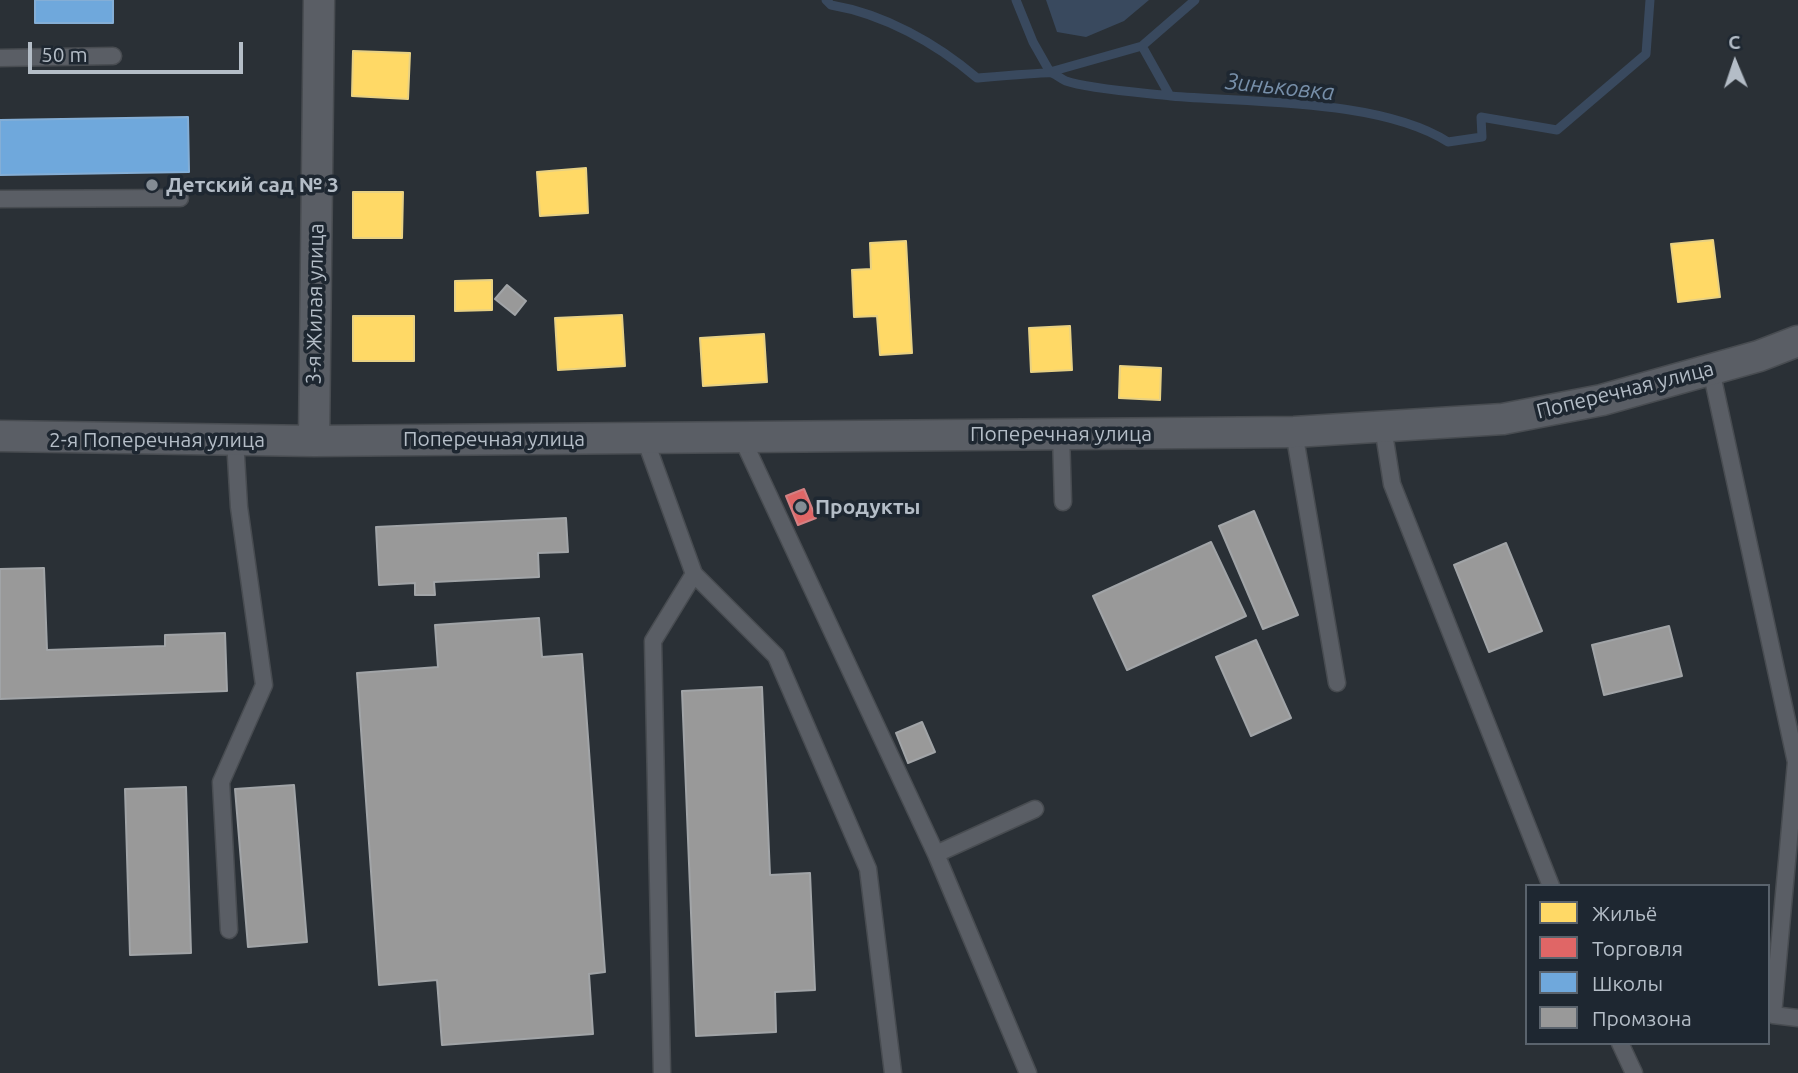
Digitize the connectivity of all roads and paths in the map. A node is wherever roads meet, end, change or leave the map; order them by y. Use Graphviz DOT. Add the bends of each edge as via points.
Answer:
graph roads {
  1 [pos="319,0"];
  2 [pos="113,56"];
  3 [pos="0,58"];
  4 [pos="180,198"];
  5 [pos="0,199"];
  6 [pos="1798,341"];
  7 [pos="1711,370"];
  8 [pos="1383,427"];
  9 [pos="1294,432"];
  10 [pos="1061,434"];
  11 [pos="0,436"];
  12 [pos="741,436"];
  13 [pos="645,439"];
  14 [pos="235,440"];
  15 [pos="314,440"];
  16 [pos="1063,502"];
  17 [pos="694,574"];
  18 [pos="1337,683"];
  19 [pos="1035,809"];
  20 [pos="936,854"];
  21 [pos="1550,884"];
  22 [pos="229,930"];
  23 [pos="1798,1018"];
  24 [pos="1621,1045"];
  25 [pos="662,1073"];
  26 [pos="893,1073"];
  27 [pos="1028,1073"];
  28 [pos="1634,1073"];
  1 -- 15 [label="street, 3-я Жилая улица"];
  2 -- 3 [label="lane"];
  4 -- 5 [label="lane"];
  6 -- 7 [label="street, Поперечная улица"];
  7 -- 8 [label="street, Поперечная улица" via="1602,400 1503,419"];
  7 -- 23 [label="lane" via="1797,762 1773,1015"];
  8 -- 9 [label="street, Поперечная улица"];
  8 -- 21 [label="lane" via="1392,484"];
  9 -- 10 [label="street, Поперечная улица"];
  9 -- 18 [label="lane"];
  10 -- 12 [label="street, Поперечная улица"];
  10 -- 16 [label="lane"];
  11 -- 14 [label="street, 2-я Поперечная улица"];
  12 -- 13 [label="street, Поперечная улица"];
  12 -- 20 [label="lane"];
  13 -- 15 [label="street, Поперечная улица"];
  13 -- 17 [label="lane"];
  14 -- 15 [label="street, 2-я Поперечная улица"];
  14 -- 22 [label="lane" via="239,507 264,685 221,782"];
  17 -- 25 [label="lane" via="653,641"];
  17 -- 26 [label="lane" via="776,656 868,869"];
  19 -- 20 [label="lane"];
  20 -- 27 [label="lane"];
  24 -- 28 [label="lane"];
}
